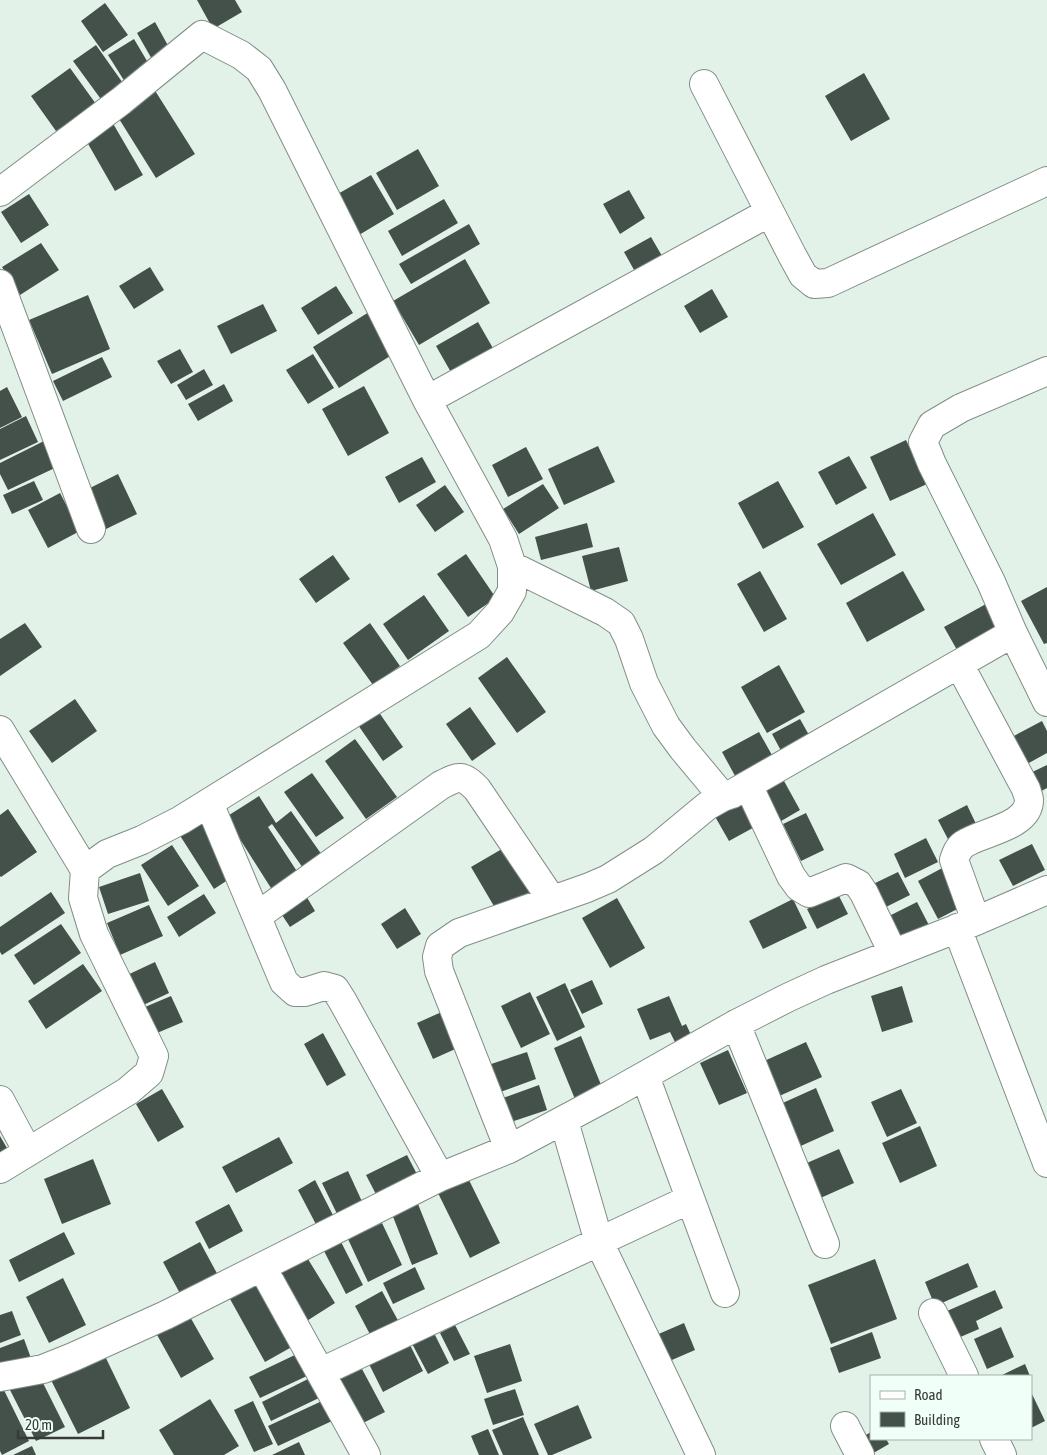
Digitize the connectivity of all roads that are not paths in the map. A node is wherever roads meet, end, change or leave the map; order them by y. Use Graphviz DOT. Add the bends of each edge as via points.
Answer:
graph roads {
  1 [pos="704,84"];
  2 [pos="1047,181"];
  3 [pos="0,192"];
  4 [pos="770,212"];
  5 [pos="0,284"];
  6 [pos="1047,371"];
  7 [pos="428,400"];
  8 [pos="91,529"];
  9 [pos="512,566"];
  10 [pos="1013,633"];
  11 [pos="959,664"];
  12 [pos="1047,702"];
  13 [pos="0,730"];
  14 [pos="748,785"];
  15 [pos="723,797"];
  16 [pos="209,803"];
  17 [pos="85,870"];
  18 [pos="1047,890"];
  19 [pos="552,900"];
  20 [pos="256,916"];
  21 [pos="967,925"];
  22 [pos="893,953"];
  23 [pos="736,1024"];
  24 [pos="645,1076"];
  25 [pos="0,1100"];
  26 [pos="564,1120"];
  27 [pos="509,1149"];
  28 [pos="28,1152"];
  29 [pos="1047,1163"];
  30 [pos="0,1169"];
  31 [pos="440,1177"];
  32 [pos="690,1199"];
  33 [pos="599,1242"];
  34 [pos="825,1244"];
  35 [pos="262,1267"];
  36 [pos="725,1293"];
  37 [pos="933,1313"];
  38 [pos="320,1372"];
  39 [pos="964,1375"];
  40 [pos="0,1377"];
  41 [pos="845,1426"];
  42 [pos="994,1440"];
  43 [pos="366,1455"];
  44 [pos="701,1455"];
  45 [pos="860,1455"];
  46 [pos="1002,1455"];
  1 -- 4 [label="street"];
  2 -- 4 [label="street" via="821,284 814,284 803,274"];
  3 -- 7 [label="street" via="120,102 202,35 241,55 259,69 268,83"];
  4 -- 7 [label="street"];
  5 -- 8 [label="street"];
  6 -- 10 [label="street" via="962,408 932,425 923,442"];
  7 -- 9 [label="street" via="503,539"];
  9 -- 15 [label="street" via="621,623 644,683 666,726 682,750"];
  9 -- 16 [label="street" via="512,592 500,612 479,635"];
  10 -- 11 [label="street"];
  10 -- 12 [label="street"];
  11 -- 14 [label="street"];
  11 -- 21 [label="street" via="1030,799 1027,811 1016,822 957,850 954,860"];
  13 -- 17 [label="street"];
  14 -- 15 [label="street"];
  14 -- 22 [label="street" via="799,887 809,892 846,878 858,884"];
  15 -- 19 [label="street" via="707,806 654,850 608,879"];
  16 -- 17 [label="street" via="142,840 107,854"];
  16 -- 20 [label="street"];
  17 -- 28 [label="street" via="83,898 94,934 154,1056 149,1073 128,1091"];
  18 -- 21 [label="street"];
  19 -- 20 [label="street" via="477,789 468,780 457,778"];
  19 -- 27 [label="street" via="459,934 440,946 437,957 439,971"];
  20 -- 31 [label="street" via="284,982 295,992 324,986 335,989"];
  21 -- 22 [label="street"];
  21 -- 29 [label="street"];
  22 -- 23 [label="street" via="826,980"];
  23 -- 24 [label="street"];
  23 -- 34 [label="street"];
  24 -- 26 [label="street"];
  24 -- 32 [label="street"];
  25 -- 28 [label="street"];
  26 -- 27 [label="street"];
  26 -- 33 [label="street"];
  27 -- 31 [label="street"];
  28 -- 30 [label="street"];
  31 -- 35 [label="street"];
  32 -- 33 [label="street"];
  32 -- 36 [label="street"];
  33 -- 38 [label="street"];
  33 -- 44 [label="street"];
  35 -- 38 [label="street"];
  35 -- 40 [label="street" via="73,1357 43,1369"];
  37 -- 39 [label="street"];
  38 -- 43 [label="street"];
  41 -- 45 [label="street"];
  42 -- 46 [label="street"];
}
